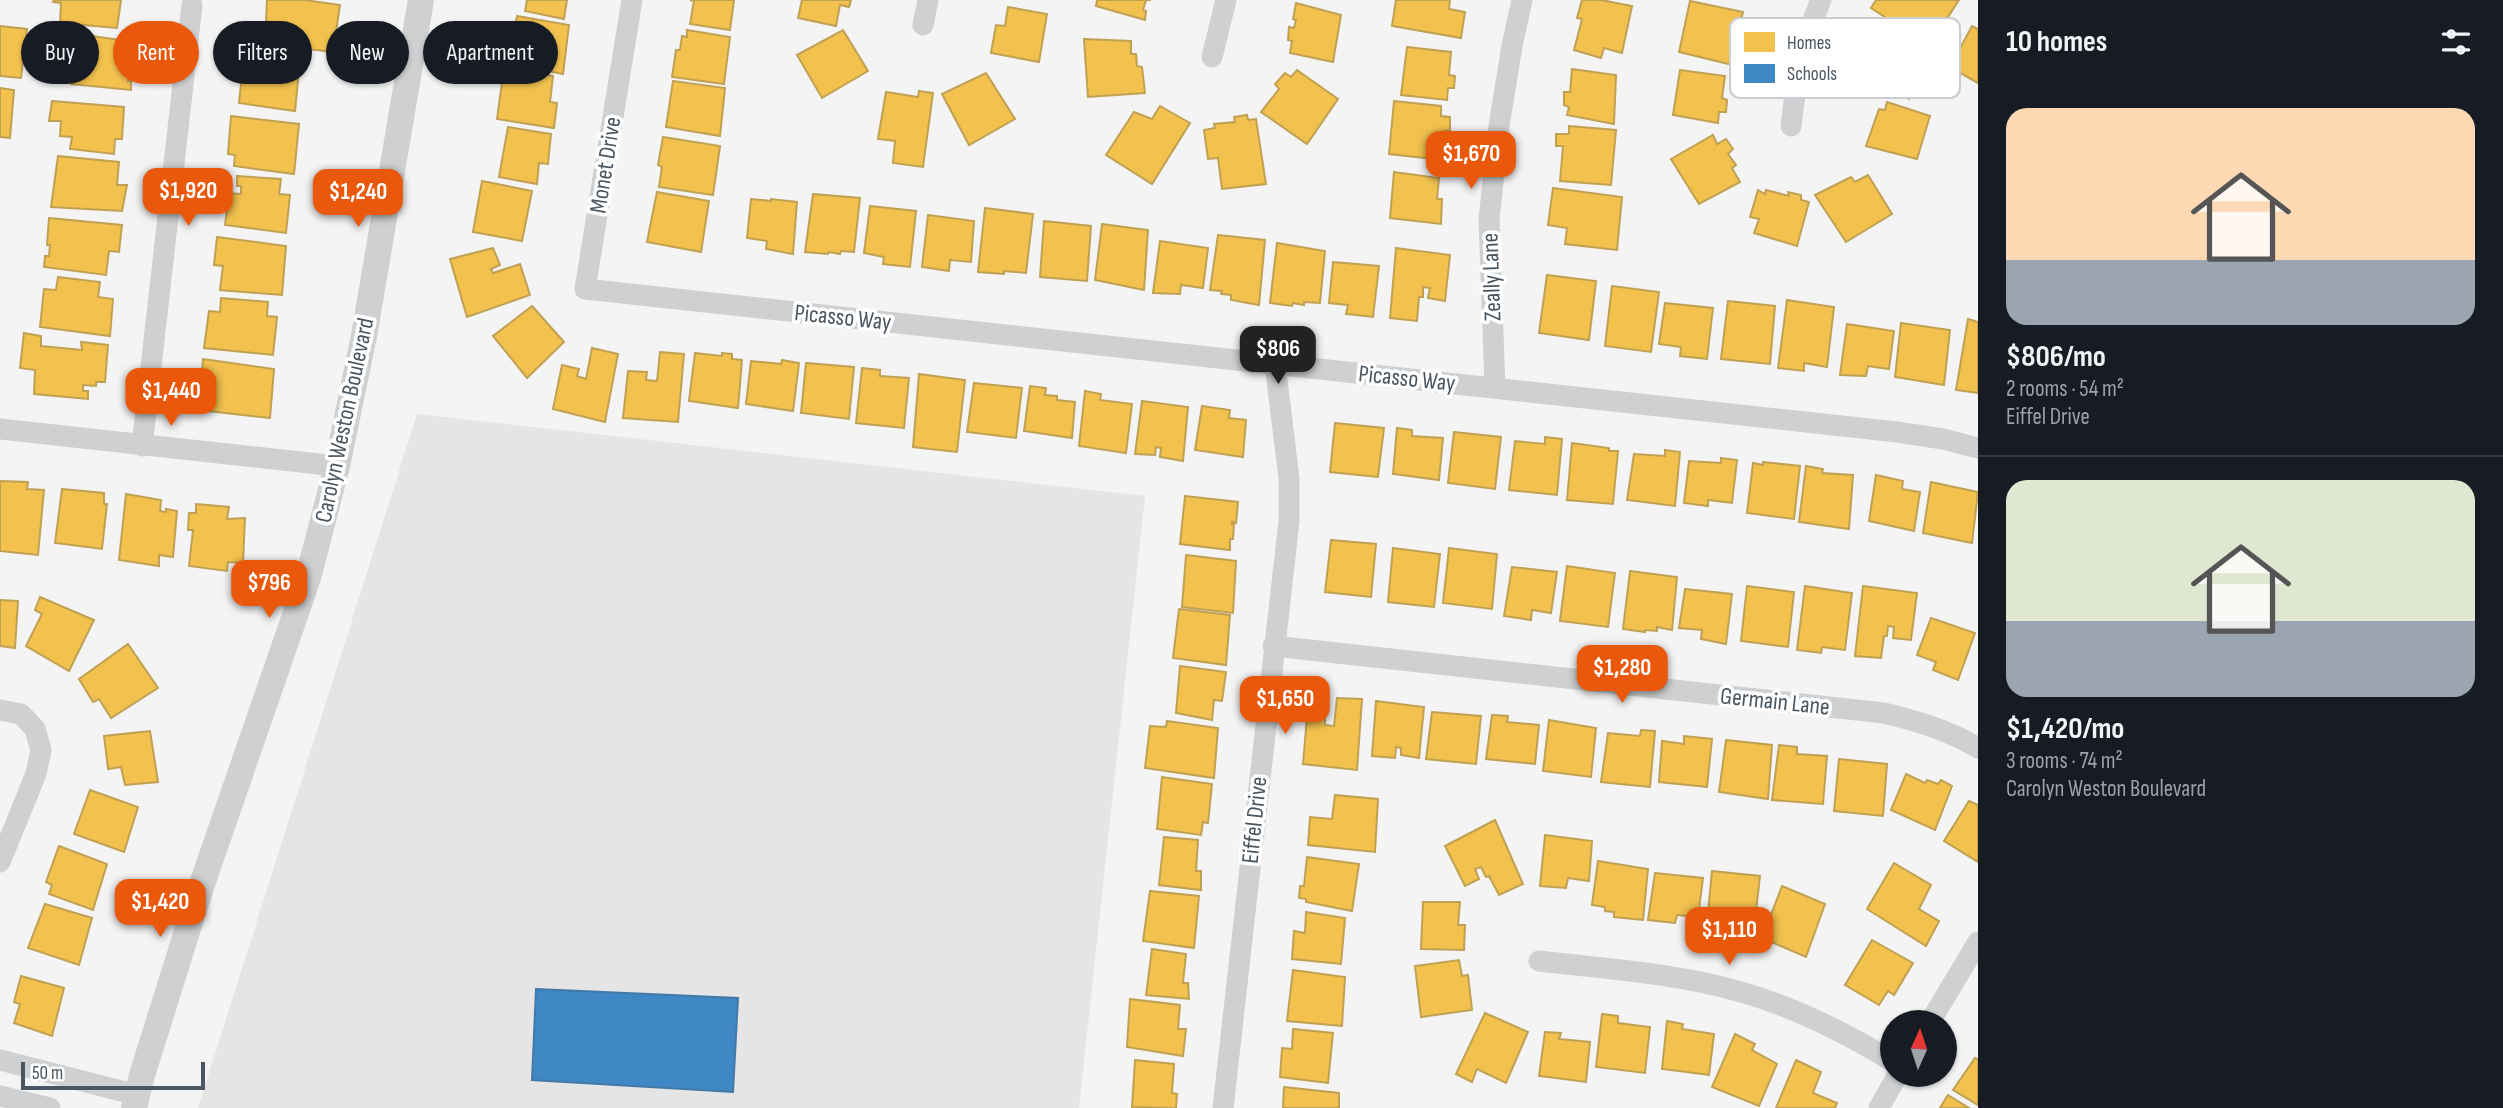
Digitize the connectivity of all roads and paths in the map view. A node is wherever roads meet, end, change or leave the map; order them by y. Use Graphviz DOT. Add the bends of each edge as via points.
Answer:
graph roads {
  1 [pos="421,0"];
  2 [pos="632,0"];
  3 [pos="928,0"];
  4 [pos="1226,0"];
  5 [pos="1522,0"];
  6 [pos="1821,0"];
  7 [pos="192,5"];
  8 [pos="1814,18"];
  9 [pos="923,25"];
  10 [pos="1212,57"];
  11 [pos="1794,98"];
  12 [pos="1791,125"];
  13 [pos="585,289"];
  14 [pos="1275,364"];
  15 [pos="1494,388"];
  16 [pos="0,429"];
  17 [pos="142,446"];
  18 [pos="1978,448"];
  19 [pos="337,466"];
  20 [pos="1273,646"];
  21 [pos="0,710"];
  22 [pos="1978,748"];
  23 [pos="0,862"];
  24 [pos="1978,942"];
  25 [pos="1539,961"];
  26 [pos="1937,1010"];
  27 [pos="1880,1054"];
  28 [pos="0,1060"];
  29 [pos="1891,1087"];
  30 [pos="0,1096"];
  31 [pos="135,1102"];
  32 [pos="50,1108"];
  33 [pos="1223,1108"];
  34 [pos="1879,1108"];
  1 -- 19 [label="street, Carolyn Weston Boulevard" via="364,336"];
  2 -- 13 [label="street, Monet Drive"];
  3 -- 9 [label="street"];
  4 -- 10 [label="street"];
  5 -- 15 [label="street, Zeally Lane" via="1499,126 1489,220"];
  6 -- 8 [label="street"];
  7 -- 17 [label="street"];
  11 -- 12 [label="street"];
  13 -- 14 [label="street, Picasso Way"];
  14 -- 15 [label="street, Picasso Way"];
  14 -- 20 [label="street, Eiffel Drive" via="1289,510"];
  15 -- 18 [label="street, Picasso Way" via="1898,432"];
  16 -- 17 [label="street"];
  17 -- 19 [label="street"];
  19 -- 31 [label="street, Carolyn Weston Boulevard" via="308,578 201,887"];
  20 -- 22 [label="street, Germain Lane" via="1884,713 1923,722"];
  20 -- 33 [label="street, Eiffel Drive"];
  21 -- 23 [label="street" via="21,714 35,729 41,751"];
  24 -- 26 [label="street"];
  25 -- 27 [label="street" via="1669,976 1740,991 1793,1010"];
  28 -- 31 [label="street"];
  29 -- 34 [label="street"];
  30 -- 32 [label="street"];
}
